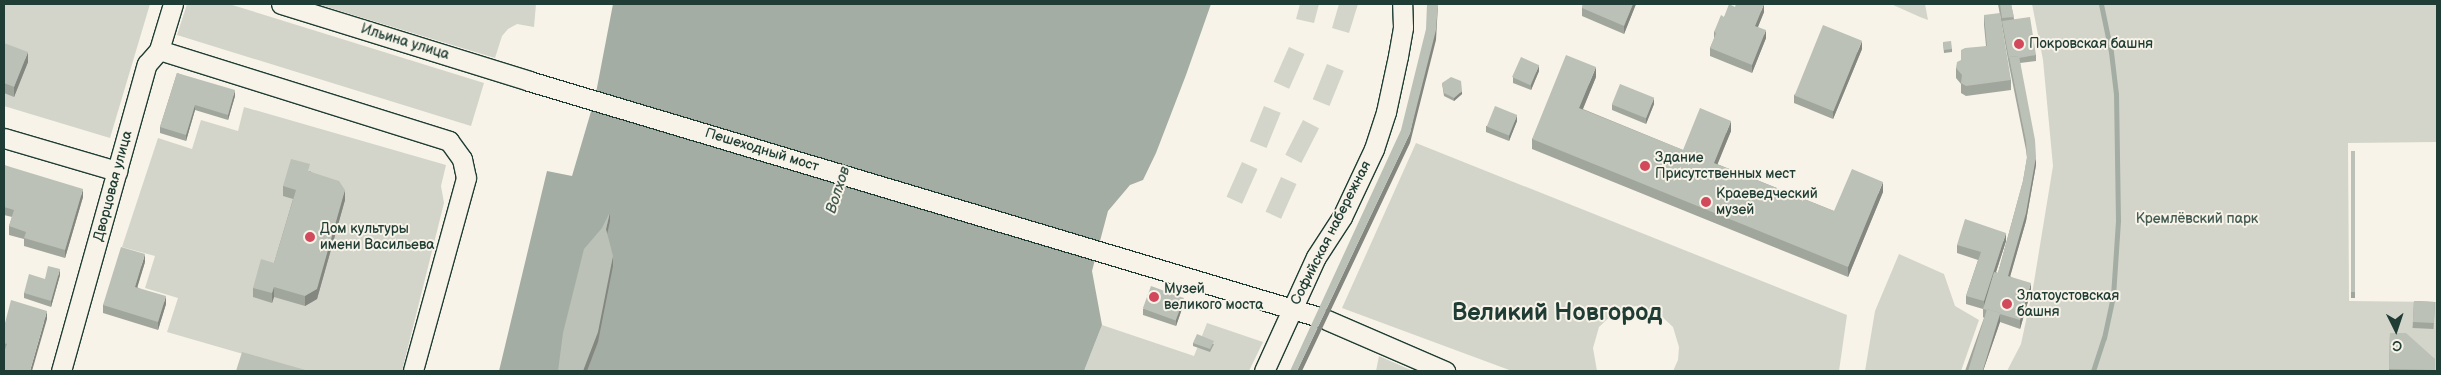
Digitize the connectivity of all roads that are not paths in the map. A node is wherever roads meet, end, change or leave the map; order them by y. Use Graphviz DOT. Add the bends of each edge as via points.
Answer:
graph roads {
  1 [pos="173,4"];
  2 [pos="281,4"];
  3 [pos="1402,4"];
  4 [pos="159,50"];
  5 [pos="529,80"];
  6 [pos="4,138"];
  7 [pos="117,172"];
  8 [pos="1292,308"];
  9 [pos="61,371"];
  10 [pos="413,371"];
  11 [pos="1264,371"];
  12 [pos="1445,371"];
  1 -- 4 [label="street, Дворцовая улица"];
  2 -- 5 [label="street, Ильина улица"];
  3 -- 8 [label="street, Софийская набережная" via="1398,56 1386,112 1374,148 1355,192 1316,257"];
  4 -- 7 [label="street, Дворцовая улица" via="147,64"];
  4 -- 10 [label="street" via="449,141 462,158 466,178"];
  5 -- 8 [label="street, Пешеходный мост"];
  6 -- 7 [label="street"];
  7 -- 9 [label="street, Дворцовая улица"];
  8 -- 11 [label="street, Софийская набережная"];
  8 -- 12 [label="street, Пешеходный мост"];
}
